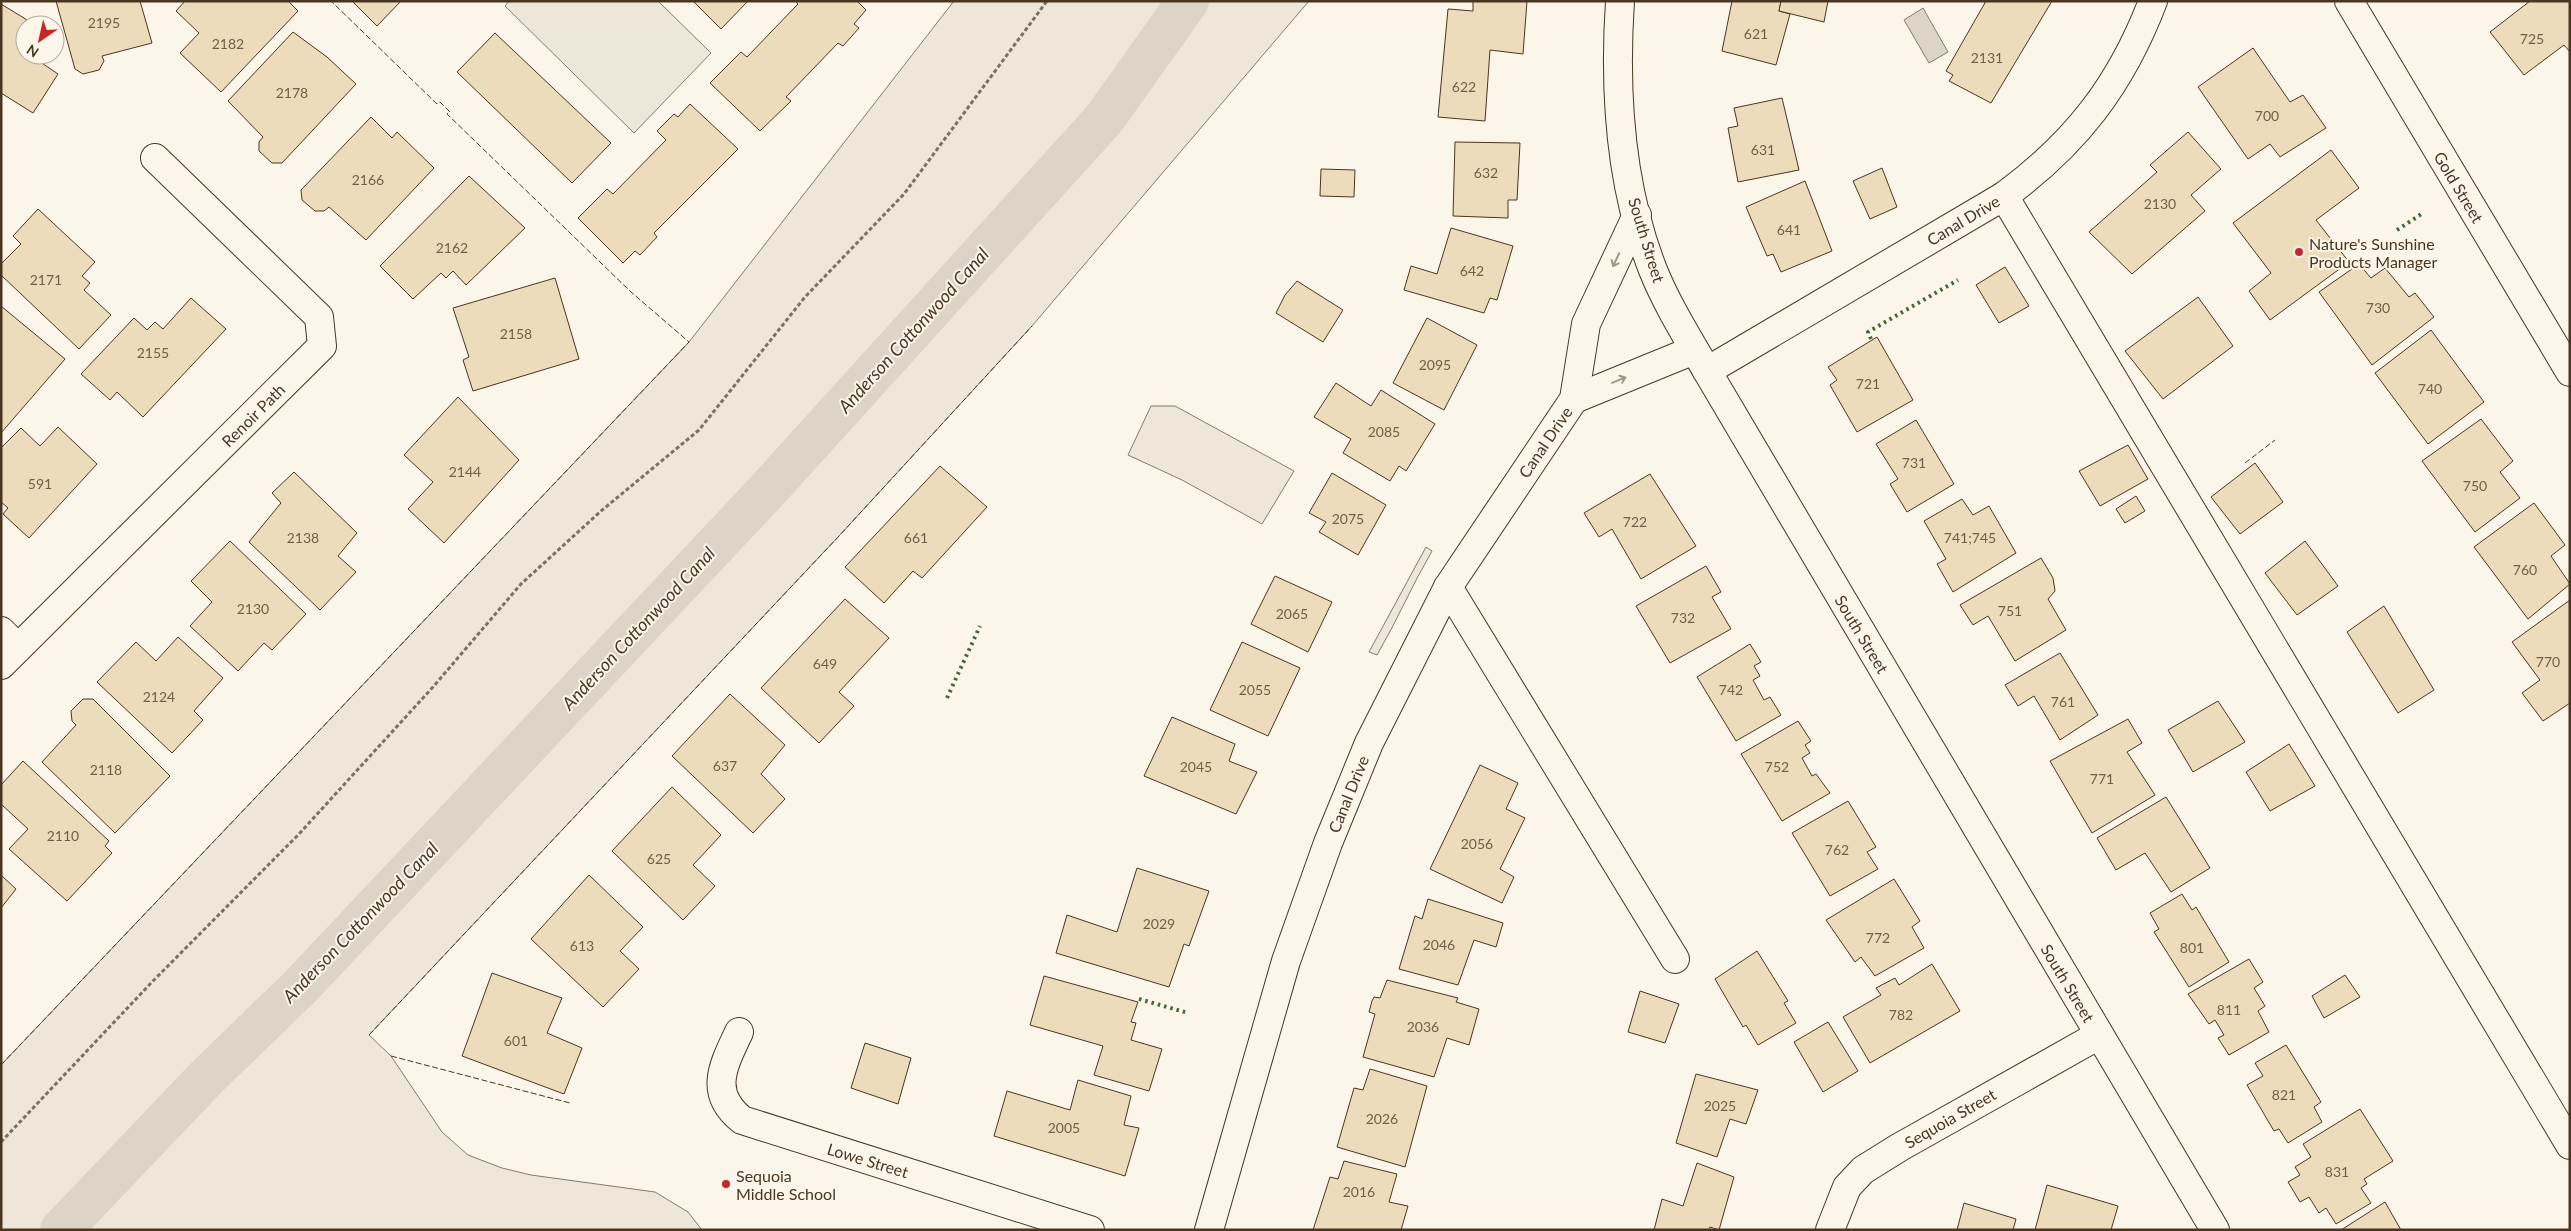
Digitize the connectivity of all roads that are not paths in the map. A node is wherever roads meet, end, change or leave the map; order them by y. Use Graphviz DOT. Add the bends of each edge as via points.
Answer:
graph roads {
  1 [pos="1620,1"];
  2 [pos="2153,1"];
  3 [pos="2349,1"];
  4 [pos="155,158"];
  5 [pos="2004,196"];
  6 [pos="1637,216"];
  7 [pos="1701,360"];
  8 [pos="2570,372"];
  9 [pos="1574,399"];
  10 [pos="1448,587"];
  11 [pos="7,648"];
  12 [pos="1675,959"];
  13 [pos="739,1032"];
  14 [pos="2099,1035"];
  15 [pos="2570,1145"];
  16 [pos="1090,1230"];
  17 [pos="1209,1230"];
  18 [pos="1830,1230"];
  19 [pos="2215,1230"];
  1 -- 6 [label="street, South Street" via="1620,114"];
  2 -- 5 [label="street, Canal Drive" via="2130,56 2100,101 2061,148"];
  3 -- 8 [label="street, Gold Street"];
  4 -- 11 [label="street, Renoir Path" via="318,317 322,346"];
  5 -- 7 [label="street, Canal Drive"];
  5 -- 15 [label="street"];
  6 -- 7 [label="street, South Street" via="1653,270"];
  6 -- 9 [label="street, Canal Drive, one-way" via="1586,324"];
  9 -- 7 [label="street, Canal Drive, one-way"];
  7 -- 14 [label="street, South Street"];
  9 -- 10 [label="street, Canal Drive"];
  10 -- 12 [label="street"];
  10 -- 17 [label="street, Canal Drive" via="1369,743 1328,843 1286,961"];
  13 -- 16 [label="street, Lowe Street" via="728,1056 721,1094 728,1108 742,1120"];
  14 -- 18 [label="street, Sequoia Street" via="1863,1170 1847,1187"];
  14 -- 19 [label="street, South Street"];
}
